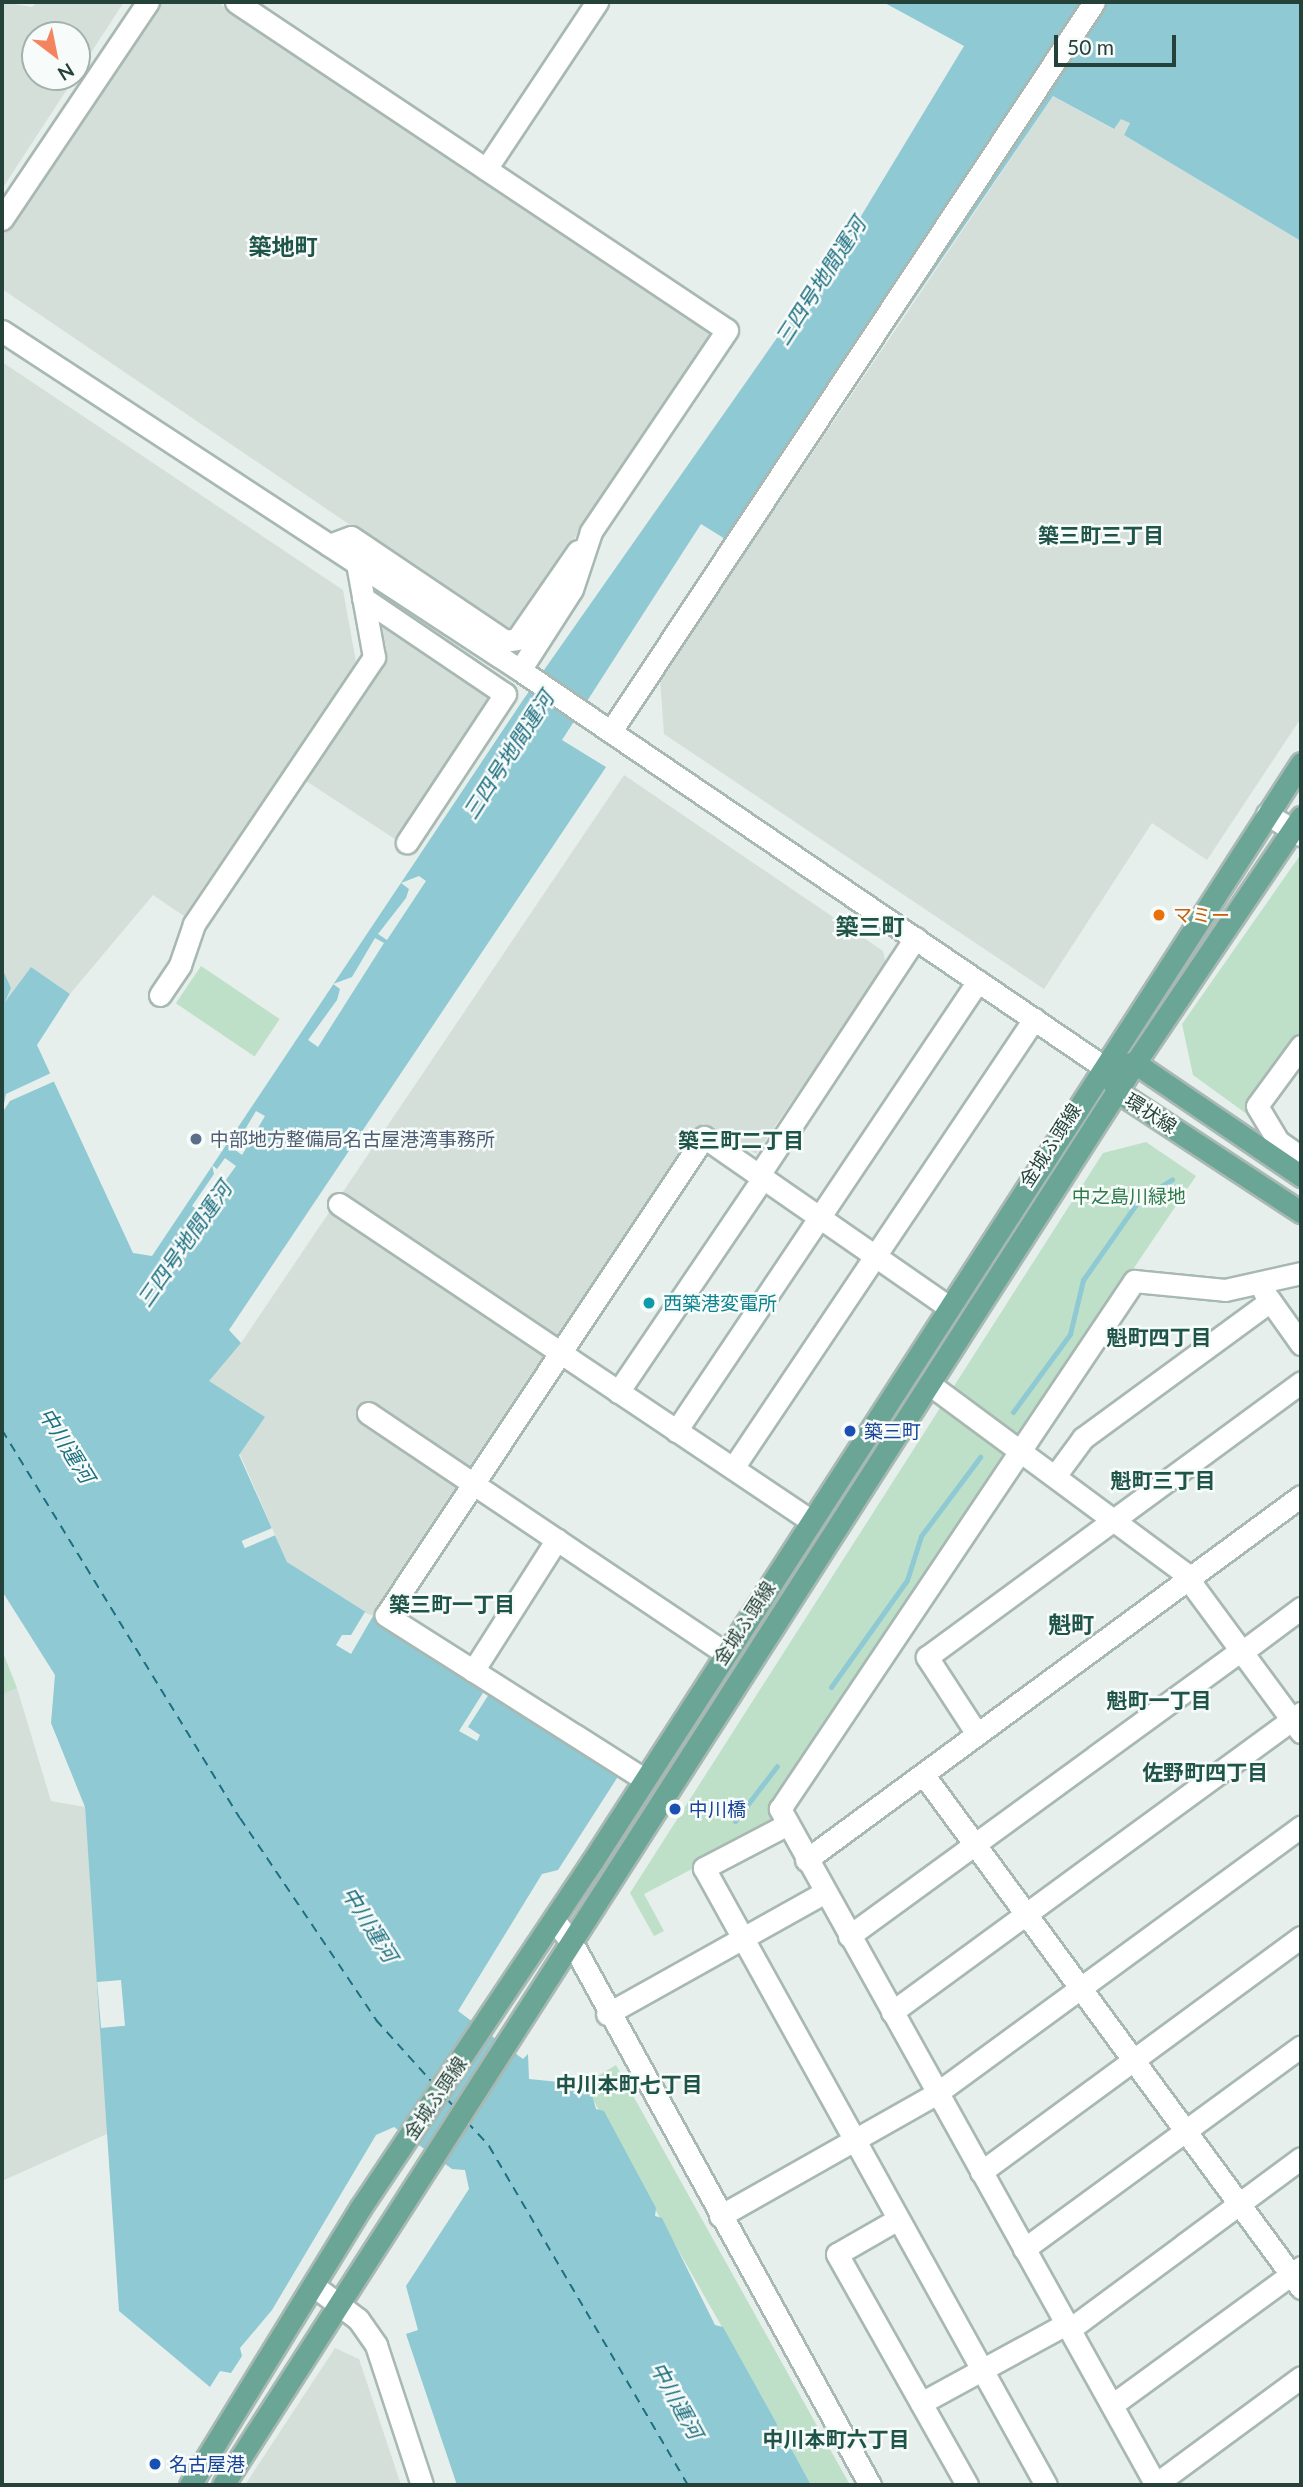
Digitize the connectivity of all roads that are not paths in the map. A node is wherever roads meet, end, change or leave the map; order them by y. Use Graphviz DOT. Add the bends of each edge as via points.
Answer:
graph roads {
  1 [pos="148,2"];
  2 [pos="236,2"];
  3 [pos="597,2"];
  4 [pos="1094,2"];
  5 [pos="486,169"];
  6 [pos="2,219"];
  7 [pos="2,331"];
  8 [pos="592,532"];
  9 [pos="329,545"];
  10 [pos="357,564"];
  11 [pos="363,598"];
  12 [pos="520,670"];
  13 [pos="611,731"];
  14 [pos="1301,763"];
  15 [pos="1267,814"];
  16 [pos="1299,827"];
  17 [pos="407,842"];
  18 [pos="915,938"];
  19 [pos="978,981"];
  20 [pos="160,995"];
  21 [pos="1034,1019"];
  22 [pos="1301,1046"];
  23 [pos="1135,1063"];
  24 [pos="1101,1065"];
  25 [pos="1118,1092"];
  26 [pos="1301,1157"];
  27 [pos="761,1177"];
  28 [pos="1301,1177"];
  29 [pos="339,1205"];
  30 [pos="1301,1212"];
  31 [pos="817,1217"];
  32 [pos="874,1256"];
  33 [pos="1301,1273"];
  34 [pos="1265,1294"];
  35 [pos="947,1306"];
  36 [pos="1301,1344"];
  37 [pos="560,1353"];
  38 [pos="1301,1382"];
  39 [pos="932,1386"];
  40 [pos="618,1392"];
  41 [pos="368,1413"];
  42 [pos="677,1431"];
  43 [pos="1020,1451"];
  44 [pos="733,1468"];
  45 [pos="1055,1476"];
  46 [pos="474,1483"];
  47 [pos="1301,1496"];
  48 [pos="810,1520"];
  49 [pos="1115,1521"];
  50 [pos="557,1539"];
  51 [pos="1189,1579"];
  52 [pos="1301,1608"];
  53 [pos="895,1638"];
  54 [pos="1242,1651"];
  55 [pos="725,1653"];
  56 [pos="927,1657"];
  57 [pos="474,1671"];
  58 [pos="1298,1721"];
  59 [pos="978,1734"];
  60 [pos="923,1774"];
  61 [pos="644,1779"];
  62 [pos="788,1824"];
  63 [pos="1301,1827"];
  64 [pos="975,1844"];
  65 [pos="806,1860"];
  66 [pos="825,1892"];
  67 [pos="1026,1914"];
  68 [pos="554,1920"];
  69 [pos="849,1936"];
  70 [pos="1301,1937"];
  71 [pos="742,1938"];
  72 [pos="572,1943"];
  73 [pos="1081,1989"];
  74 [pos="892,2012"];
  75 [pos="607,2014"];
  76 [pos="1301,2046"];
  77 [pos="1133,2060"];
  78 [pos="937,2094"];
  79 [pos="1185,2131"];
  80 [pos="855,2140"];
  81 [pos="1301,2158"];
  82 [pos="981,2172"];
  83 [pos="1239,2204"];
  84 [pos="720,2216"];
  85 [pos="898,2219"];
  86 [pos="1024,2249"];
  87 [pos="1298,2277"];
  88 [pos="314,2286"];
  89 [pos="337,2303"];
  90 [pos="1068,2327"];
  91 [pos="982,2370"];
  92 [pos="1301,2377"];
  93 [pos="921,2403"];
  94 [pos="1112,2405"];
  95 [pos="190,2485"];
  96 [pos="223,2485"];
  97 [pos="422,2485"];
  98 [pos="870,2485"];
  99 [pos="967,2485"];
  100 [pos="1046,2485"];
  101 [pos="1156,2485"];
  1 -- 6 [label="street"];
  2 -- 5 [label="street"];
  3 -- 5 [label="street"];
  4 -- 13 [label="street"];
  5 -- 8 [label="street" via="727,330"];
  7 -- 9 [label="street"];
  8 -- 9 [label="street" via="517,639 506,641 351,537"];
  8 -- 12 [label="street" via="572,589"];
  9 -- 10 [label="street"];
  10 -- 11 [label="street"];
  10 -- 12 [label="street"];
  11 -- 17 [label="street" via="505,694"];
  11 -- 20 [label="street" via="374,657 194,924 180,965"];
  12 -- 13 [label="street"];
  13 -- 18 [label="street"];
  14 -- 15 [label="main road, 金城ふ頭線"];
  15 -- 16 [label="street"];
  15 -- 24 [label="main road, 金城ふ頭線"];
  16 -- 23 [label="main road, 金城ふ頭線"];
  18 -- 19 [label="street"];
  18 -- 27 [label="street"];
  19 -- 21 [label="street"];
  19 -- 31 [label="street"];
  21 -- 24 [label="street"];
  21 -- 32 [label="street"];
  22 -- 26 [label="street" via="1257,1106 1278,1141"];
  23 -- 24 [label="main road, 環状線"];
  23 -- 25 [label="main road, 金城ふ頭線"];
  23 -- 28 [label="main road, 環状線"];
  24 -- 25 [label="main road, 環状線"];
  24 -- 35 [label="main road, 金城ふ頭線"];
  25 -- 30 [label="main road, 環状線"];
  25 -- 39 [label="main road, 金城ふ頭線"];
  27 -- 31 [label="street"];
  27 -- 37 [label="street" via="704,1137"];
  27 -- 40 [label="street"];
  29 -- 37 [label="street"];
  31 -- 32 [label="street"];
  31 -- 42 [label="street"];
  32 -- 35 [label="street"];
  32 -- 44 [label="street"];
  33 -- 34 [label="street"];
  34 -- 36 [label="street"];
  34 -- 43 [label="street" via="1135,1281"];
  34 -- 45 [label="street" via="1083,1438"];
  35 -- 48 [label="main road, 金城ふ頭線"];
  37 -- 40 [label="street"];
  37 -- 46 [label="street"];
  38 -- 49 [label="street"];
  39 -- 43 [label="street"];
  39 -- 72 [label="main road, 金城ふ頭線"];
  40 -- 42 [label="street"];
  41 -- 46 [label="street"];
  42 -- 44 [label="street"];
  43 -- 45 [label="street"];
  43 -- 53 [label="street"];
  44 -- 48 [label="street"];
  45 -- 49 [label="street"];
  46 -- 50 [label="street"];
  46 -- 57 [label="street" via="386,1615"];
  47 -- 51 [label="street"];
  48 -- 55 [label="main road, 金城ふ頭線"];
  49 -- 51 [label="street"];
  49 -- 56 [label="street"];
  50 -- 55 [label="street"];
  50 -- 57 [label="street"];
  51 -- 54 [label="street"];
  51 -- 59 [label="street"];
  52 -- 54 [label="street"];
  53 -- 56 [label="street"];
  53 -- 62 [label="street" via="780,1809"];
  54 -- 58 [label="street"];
  54 -- 64 [label="street"];
  55 -- 61 [label="main road, 金城ふ頭線"];
  56 -- 59 [label="street"];
  57 -- 61 [label="street"];
  58 -- 67 [label="street"];
  59 -- 60 [label="street"];
  60 -- 64 [label="street"];
  60 -- 65 [label="street"];
  61 -- 68 [label="main road, 金城ふ頭線"];
  62 -- 65 [label="street"];
  62 -- 71 [label="street" via="704,1868"];
  63 -- 73 [label="street"];
  64 -- 67 [label="street"];
  64 -- 69 [label="street"];
  65 -- 66 [label="street"];
  66 -- 69 [label="street"];
  66 -- 71 [label="street"];
  67 -- 73 [label="street"];
  67 -- 74 [label="street"];
  68 -- 72 [label="street"];
  68 -- 88 [label="main road, 金城ふ頭線" via="361,2207"];
  69 -- 74 [label="street"];
  70 -- 77 [label="street"];
  71 -- 75 [label="street"];
  71 -- 80 [label="street"];
  72 -- 75 [label="street"];
  72 -- 89 [label="main road, 金城ふ頭線"];
  73 -- 77 [label="street"];
  73 -- 78 [label="street"];
  74 -- 78 [label="street"];
  75 -- 84 [label="street"];
  76 -- 79 [label="street"];
  77 -- 79 [label="street"];
  77 -- 82 [label="street"];
  78 -- 80 [label="street"];
  78 -- 82 [label="street"];
  79 -- 83 [label="street"];
  79 -- 86 [label="street"];
  80 -- 84 [label="street"];
  80 -- 85 [label="street"];
  81 -- 83 [label="street"];
  82 -- 86 [label="street"];
  83 -- 87 [label="street"];
  83 -- 90 [label="street"];
  84 -- 98 [label="street"];
  85 -- 91 [label="street"];
  85 -- 93 [label="street" via="837,2254"];
  86 -- 90 [label="street"];
  87 -- 94 [label="street"];
  88 -- 89 [label="street"];
  88 -- 95 [label="main road, 金城ふ頭線"];
  89 -- 96 [label="main road, 金城ふ頭線"];
  89 -- 97 [label="street" via="376,2345"];
  90 -- 91 [label="street"];
  90 -- 94 [label="street"];
  91 -- 93 [label="street"];
  91 -- 100 [label="street"];
  92 -- 101 [label="street"];
  93 -- 99 [label="street"];
  94 -- 101 [label="street"];
}
